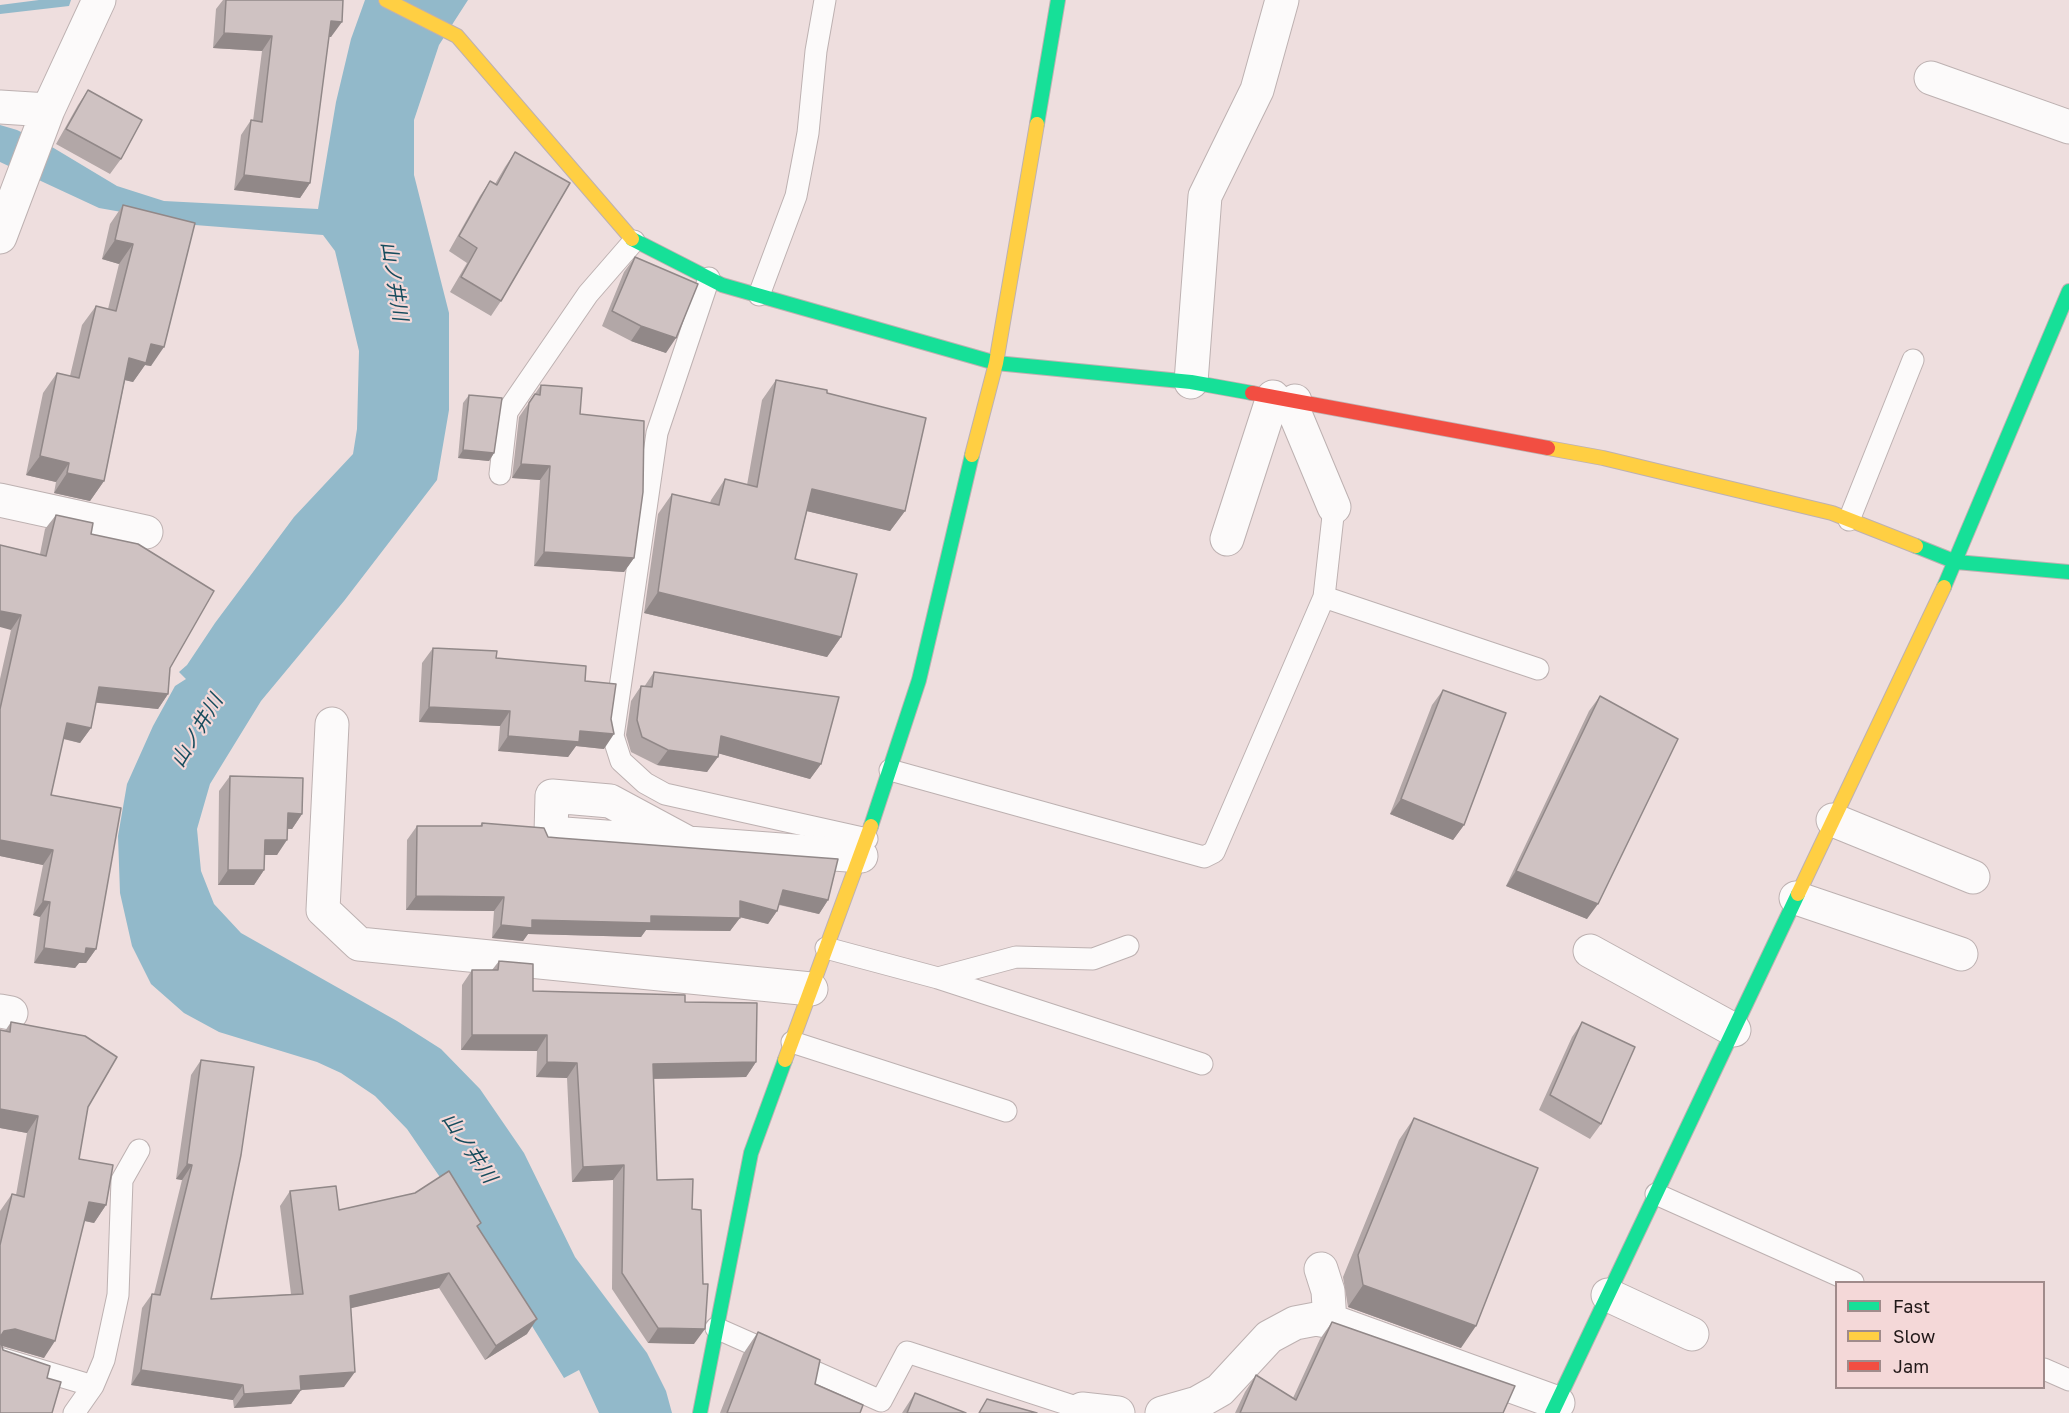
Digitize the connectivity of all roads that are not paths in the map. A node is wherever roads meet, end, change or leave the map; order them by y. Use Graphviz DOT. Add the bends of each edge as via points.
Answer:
graph roads {
  1 [pos="99,0"];
  2 [pos="386,0"];
  3 [pos="825,0"];
  4 [pos="1058,0"];
  5 [pos="1282,0"];
  6 [pos="1931,78"];
  7 [pos="0,106"];
  8 [pos="43,123"];
  9 [pos="2069,127"];
  10 [pos="0,237"];
  11 [pos="634,241"];
  12 [pos="709,278"];
  13 [pos="2069,291"];
  14 [pos="759,295"];
  15 [pos="1913,360"];
  16 [pos="996,363"];
  17 [pos="1191,382"];
  18 [pos="1284,399"];
  19 [pos="500,474"];
  20 [pos="0,500"];
  21 [pos="1334,507"];
  22 [pos="1849,520"];
  23 [pos="146,532"];
  24 [pos="1227,539"];
  25 [pos="1956,562"];
  26 [pos="2069,572"];
  27 [pos="1324,597"];
  28 [pos="1539,669"];
  29 [pos="332,724"];
  30 [pos="890,770"];
  31 [pos="1833,820"];
  32 [pos="688,843"];
  33 [pos="864,847"];
  34 [pos="1973,877"];
  35 [pos="1796,898"];
  36 [pos="1128,946"];
  37 [pos="826,948"];
  38 [pos="1590,951"];
  39 [pos="1961,954"];
  40 [pos="938,978"];
  41 [pos="811,989"];
  42 [pos="1734,1030"];
  43 [pos="792,1042"];
  44 [pos="1202,1064"];
  45 [pos="1006,1111"];
  46 [pos="139,1150"];
  47 [pos="1656,1194"];
  48 [pos="1321,1269"];
  49 [pos="1851,1281"];
  50 [pos="1608,1295"];
  51 [pos="1330,1322"];
  52 [pos="716,1328"];
  53 [pos="1692,1334"];
  54 [pos="0,1358"];
  55 [pos="2045,1370"];
  56 [pos="2069,1380"];
  57 [pos="93,1386"];
  58 [pos="1082,1408"];
  59 [pos="1555,1408"];
  60 [pos="74,1413"];
  61 [pos="700,1413"];
  62 [pos="1118,1413"];
  63 [pos="1162,1413"];
  1 -- 8 [label="street"];
  2 -- 11 [label="street" via="457,36"];
  3 -- 14 [label="lane" via="796,196"];
  4 -- 16 [label="street"];
  5 -- 17 [label="street" via="1257,90 1205,196"];
  6 -- 9 [label="street"];
  7 -- 8 [label="street"];
  8 -- 10 [label="street"];
  11 -- 12 [label="street"];
  11 -- 19 [label="lane" via="588,294 507,412"];
  12 -- 14 [label="street"];
  12 -- 33 [label="lane" via="657,434 614,736 621,761 645,783 665,794"];
  13 -- 25 [label="street"];
  14 -- 16 [label="street"];
  15 -- 22 [label="lane"];
  16 -- 17 [label="street"];
  16 -- 30 [label="street" via="919,680"];
  17 -- 18 [label="street"];
  18 -- 21 [label="street" via="1296,416"];
  18 -- 22 [label="street" via="1603,458"];
  18 -- 24 [label="street"];
  20 -- 23 [label="street"];
  21 -- 27 [label="lane"];
  22 -- 25 [label="street"];
  25 -- 26 [label="street"];
  25 -- 31 [label="street"];
  27 -- 28 [label="lane"];
  27 -- 30 [label="lane" via="1214,852 1204,856"];
  29 -- 41 [label="street" via="323,910 359,944"];
  30 -- 33 [label="street"];
  31 -- 34 [label="street"];
  31 -- 35 [label="street"];
  32 -- 33 [label="street"];
  33 -- 37 [label="street"];
  35 -- 39 [label="street"];
  35 -- 42 [label="street"];
  36 -- 40 [label="lane" via="1093,959 1016,957"];
  37 -- 40 [label="lane"];
  37 -- 41 [label="street"];
  38 -- 42 [label="street"];
  40 -- 44 [label="lane"];
  41 -- 43 [label="street"];
  42 -- 47 [label="street"];
  43 -- 45 [label="lane"];
  43 -- 52 [label="street" via="752,1153"];
  46 -- 57 [label="lane" via="122,1180 118,1294 104,1360"];
  47 -- 49 [label="lane"];
  47 -- 50 [label="street"];
  48 -- 51 [label="street" via="1328,1291"];
  50 -- 53 [label="street"];
  50 -- 59 [label="street"];
  51 -- 59 [label="street"];
  51 -- 63 [label="street" via="1316,1319 1295,1323 1269,1337 1220,1390 1197,1403"];
  52 -- 58 [label="lane" via="881,1401 907,1352"];
  52 -- 61 [label="street"];
  54 -- 57 [label="lane"];
  55 -- 56 [label="lane"];
  57 -- 60 [label="lane"];
  58 -- 62 [label="street"];
}
